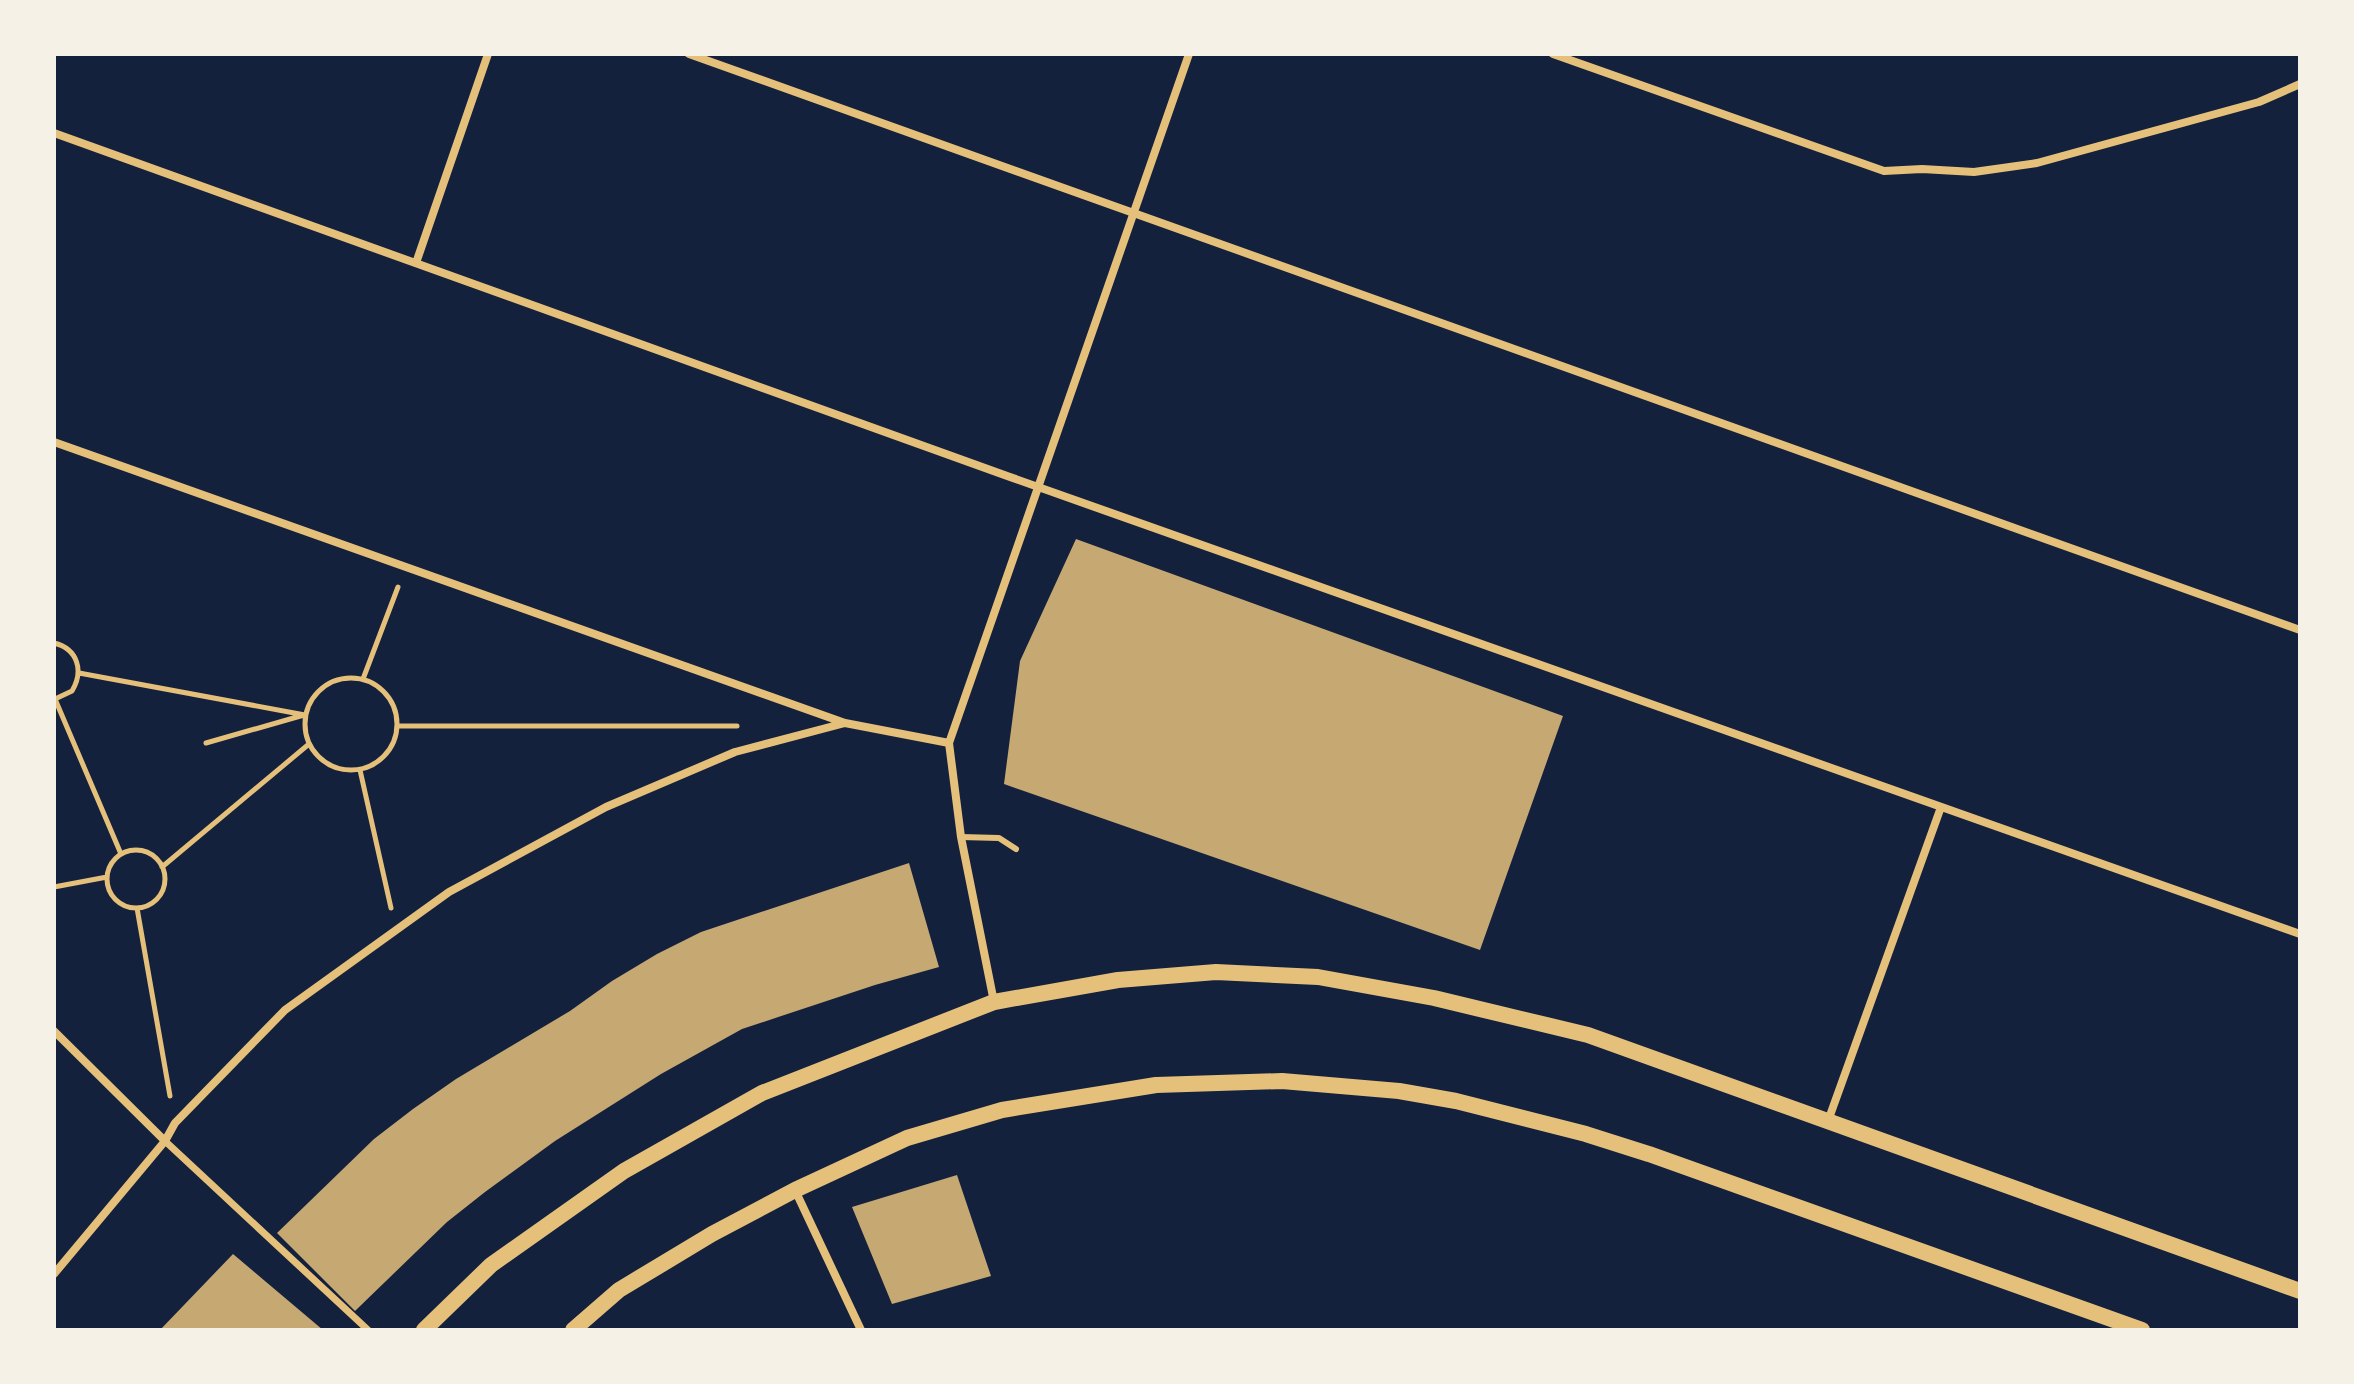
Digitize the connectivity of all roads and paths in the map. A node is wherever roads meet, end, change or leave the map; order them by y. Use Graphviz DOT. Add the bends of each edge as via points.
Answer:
graph roads {
  1 [pos="488,54"];
  2 [pos="689,54"];
  3 [pos="1189,54"];
  4 [pos="1553,54"];
  5 [pos="2300,84"];
  6 [pos="54,133"];
  7 [pos="1133,213"];
  8 [pos="416,263"];
  9 [pos="54,442"];
  10 [pos="1039,487"];
  11 [pos="406,567"];
  12 [pos="2300,630"];
  13 [pos="54,643"];
  14 [pos="79,673"];
  15 [pos="363,679"];
  16 [pos="54,699"];
  17 [pos="305,715"];
  18 [pos="845,723"];
  19 [pos="398,726"];
  20 [pos="747,726"];
  21 [pos="206,743"];
  22 [pos="949,743"];
  23 [pos="309,744"];
  24 [pos="360,770"];
  25 [pos="1941,807"];
  26 [pos="961,837"];
  27 [pos="1016,849"];
  28 [pos="121,854"];
  29 [pos="162,867"];
  30 [pos="107,877"];
  31 [pos="54,887"];
  32 [pos="137,908"];
  33 [pos="394,932"];
  34 [pos="2300,934"];
  35 [pos="994,1002"];
  36 [pos="54,1031"];
  37 [pos="1828,1121"];
  38 [pos="175,1123"];
  39 [pos="165,1141"];
  40 [pos="795,1190"];
  41 [pos="54,1274"];
  42 [pos="2300,1291"];
  43 [pos="368,1330"];
  44 [pos="424,1330"];
  45 [pos="573,1330"];
  46 [pos="861,1330"];
  47 [pos="2142,1330"];
  1 -- 8 [label="street"];
  2 -- 7 [label="street"];
  3 -- 7 [label="street"];
  4 -- 5 [label="street" via="1884,171 1974,172 2037,163 2259,102"];
  6 -- 8 [label="street"];
  7 -- 10 [label="street"];
  7 -- 12 [label="street"];
  8 -- 10 [label="street"];
  9 -- 11 [label="street"];
  10 -- 22 [label="street"];
  10 -- 25 [label="street"];
  11 -- 15 [label="path"];
  11 -- 18 [label="street"];
  13 -- 14 [label="path" via="74,655"];
  14 -- 16 [label="path" via="72,691"];
  14 -- 17 [label="path"];
  15 -- 17 [label="path" via="332,681 319,689"];
  15 -- 19 [label="path" via="389,696"];
  16 -- 28 [label="path"];
  17 -- 21 [label="path"];
  17 -- 23 [label="path"];
  18 -- 22 [label="street"];
  18 -- 33 [label="street" via="735,752 606,807 449,892"];
  19 -- 20 [label="path"];
  19 -- 24 [label="path" via="386,755"];
  22 -- 26 [label="street"];
  23 -- 24 [label="path" via="330,766"];
  23 -- 29 [label="path"];
  24 -- 33 [label="path"];
  25 -- 34 [label="street"];
  25 -- 37 [label="street"];
  26 -- 27 [label="lane" via="999,838"];
  26 -- 35 [label="street"];
  28 -- 29 [label="path" via="140,850"];
  28 -- 30 [label="path"];
  29 -- 32 [label="path" via="161,895"];
  30 -- 31 [label="path"];
  30 -- 32 [label="path" via="119,902"];
  32 -- 38 [label="path"];
  33 -- 38 [label="street" via="285,1010"];
  35 -- 37 [label="main road" via="1118,980 1202,973 1318,977 1588,1035"];
  35 -- 44 [label="main road" via="762,1093 624,1171 491,1265"];
  36 -- 39 [label="street"];
  37 -- 42 [label="main road"];
  38 -- 39 [label="street"];
  39 -- 41 [label="street"];
  39 -- 43 [label="street"];
  40 -- 45 [label="main road" via="619,1290"];
  40 -- 46 [label="street"];
  40 -- 47 [label="main road" via="907,1138 1016,1108 1156,1085 1282,1081 1399,1091 1516,1115 1649,1154"];
}
